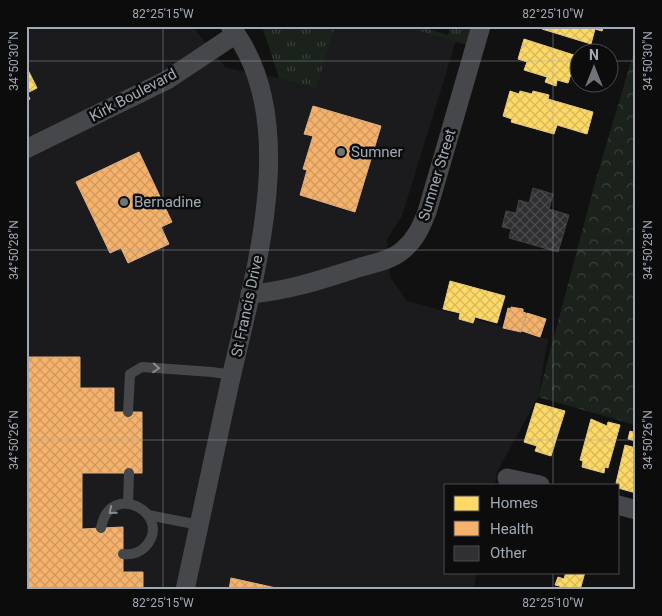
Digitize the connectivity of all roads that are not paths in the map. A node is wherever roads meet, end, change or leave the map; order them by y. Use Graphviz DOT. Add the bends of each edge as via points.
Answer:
graph roads {
  1 [pos="481,26"];
  2 [pos="233,30"];
  3 [pos="26,149"];
  4 [pos="250,294"];
  5 [pos="232,375"];
  6 [pos="128,412"];
  7 [pos="129,473"];
  8 [pos="507,478"];
  9 [pos="535,484"];
  10 [pos="128,504"];
  11 [pos="620,506"];
  12 [pos="636,510"];
  13 [pos="148,515"];
  14 [pos="199,525"];
  15 [pos="101,528"];
  16 [pos="123,554"];
  17 [pos="184,590"];
  1 -- 4 [label="street, Sumner Street" via="419,234 394,257 277,292"];
  2 -- 3 [label="street, Kirk Boulevard" via="167,80"];
  2 -- 4 [label="street, St Francis Drive" via="258,79 269,143 267,202"];
  4 -- 5 [label="street, St Francis Drive"];
  6 -- 5 [label="lane, one-way" via="130,374 142,367"];
  5 -- 14 [label="street, St Francis Drive"];
  7 -- 10 [label="lane"];
  8 -- 9 [label="street"];
  10 -- 13 [label="lane"];
  10 -- 15 [label="lane, one-way" via="120,504 107,513"];
  11 -- 12 [label="street"];
  13 -- 14 [label="lane"];
  13 -- 16 [label="lane" via="152,525 149,542 135,553"];
  14 -- 17 [label="street, St Francis Drive"];
}
